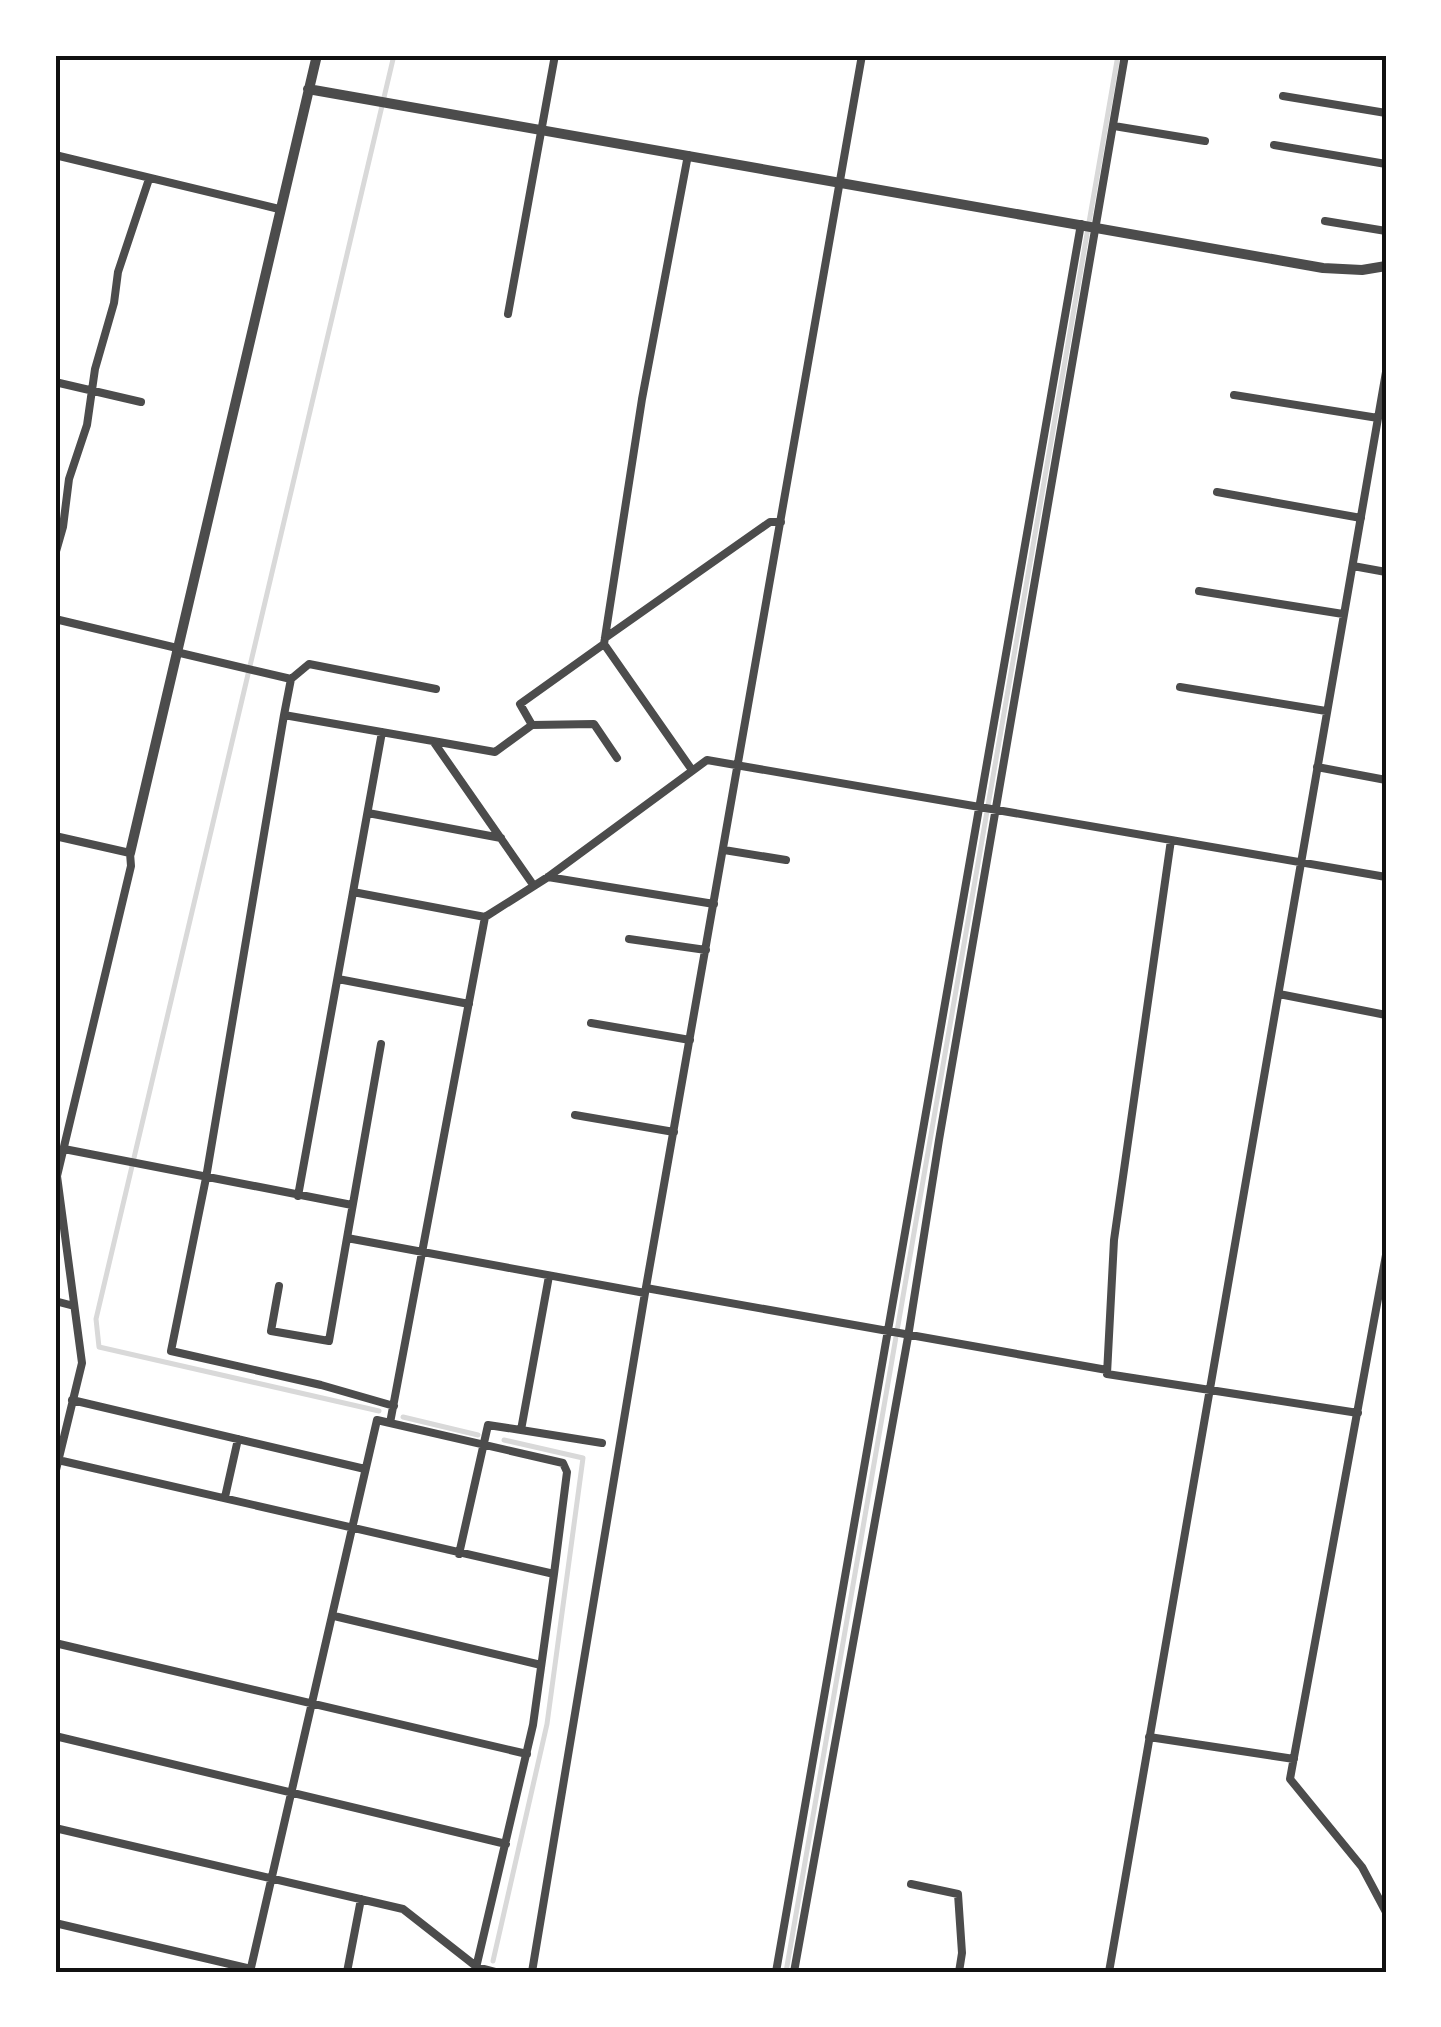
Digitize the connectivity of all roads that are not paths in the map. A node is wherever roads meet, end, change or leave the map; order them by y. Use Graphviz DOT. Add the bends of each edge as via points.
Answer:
graph roads {
  1 [pos="317,55"];
  2 [pos="555,55"];
  3 [pos="862,55"];
  4 [pos="1126,55"];
  5 [pos="308,89"];
  6 [pos="1283,96"];
  7 [pos="1386,113"];
  8 [pos="1114,126"];
  9 [pos="541,130"];
  10 [pos="1205,141"];
  11 [pos="1274,145"];
  12 [pos="55,155"];
  13 [pos="688,155"];
  14 [pos="1386,164"];
  15 [pos="149,179"];
  16 [pos="840,180"];
  17 [pos="279,209"];
  18 [pos="1326,221"];
  19 [pos="1080,224"];
  20 [pos="1095,227"];
  21 [pos="1386,231"];
  22 [pos="1386,266"];
  23 [pos="508,314"];
  24 [pos="1386,372"];
  25 [pos="55,382"];
  26 [pos="93,391"];
  27 [pos="1234,395"];
  28 [pos="141,402"];
  29 [pos="1378,418"];
  30 [pos="1217,492"];
  31 [pos="55,499"];
  32 [pos="66,502"];
  33 [pos="1362,518"];
  34 [pos="781,522"];
  35 [pos="55,555"];
  36 [pos="1354,566"];
  37 [pos="1386,572"];
  38 [pos="1199,592"];
  39 [pos="1343,614"];
  40 [pos="55,618"];
  41 [pos="605,641"];
  42 [pos="176,650"];
  43 [pos="291,679"];
  44 [pos="1180,686"];
  45 [pos="436,689"];
  46 [pos="1326,711"];
  47 [pos="284,715"];
  48 [pos="532,726"];
  49 [pos="382,732"];
  50 [pos="433,740"];
  51 [pos="617,758"];
  52 [pos="739,764"];
  53 [pos="1317,767"];
  54 [pos="692,770"];
  55 [pos="1386,780"];
  56 [pos="978,805"];
  57 [pos="997,808"];
  58 [pos="368,813"];
  59 [pos="55,836"];
  60 [pos="501,838"];
  61 [pos="1170,840"];
  62 [pos="724,850"];
  63 [pos="130,853"];
  64 [pos="786,860"];
  65 [pos="1302,863"];
  66 [pos="548,877"];
  67 [pos="1386,878"];
  68 [pos="534,886"];
  69 [pos="353,892"];
  70 [pos="714,904"];
  71 [pos="485,917"];
  72 [pos="629,939"];
  73 [pos="706,950"];
  74 [pos="338,979"];
  75 [pos="1279,994"];
  76 [pos="468,1004"];
  77 [pos="1386,1015"];
  78 [pos="591,1023"];
  79 [pos="690,1040"];
  80 [pos="381,1044"];
  81 [pos="576,1115"];
  82 [pos="674,1132"];
  83 [pos="60,1151"];
  84 [pos="206,1178"];
  85 [pos="298,1196"];
  86 [pos="352,1206"];
  87 [pos="347,1238"];
  88 [pos="422,1252"];
  89 [pos="1386,1254"];
  90 [pos="549,1276"];
  91 [pos="279,1286"];
  92 [pos="646,1291"];
  93 [pos="55,1301"];
  94 [pos="74,1306"];
  95 [pos="888,1334"];
  96 [pos="907,1337"];
  97 [pos="1107,1370"];
  98 [pos="1210,1391"];
  99 [pos="72,1400"];
  100 [pos="394,1406"];
  101 [pos="1358,1413"];
  102 [pos="390,1423"];
  103 [pos="521,1430"];
  104 [pos="238,1439"];
  105 [pos="602,1443"];
  106 [pos="484,1446"];
  107 [pos="58,1457"];
  108 [pos="365,1469"];
  109 [pos="55,1474"];
  110 [pos="226,1497"];
  111 [pos="354,1530"];
  112 [pos="458,1554"];
  113 [pos="554,1574"];
  114 [pos="334,1616"];
  115 [pos="55,1644"];
  116 [pos="541,1665"];
  117 [pos="312,1705"];
  118 [pos="55,1736"];
  119 [pos="1149,1737"];
  120 [pos="527,1754"];
  121 [pos="1294,1758"];
  122 [pos="292,1791"];
  123 [pos="55,1828"];
  124 [pos="506,1844"];
  125 [pos="272,1880"];
  126 [pos="911,1884"];
  127 [pos="361,1900"];
  128 [pos="1386,1912"];
  129 [pos="55,1923"];
  130 [pos="476,1970"];
  131 [pos="250,1971"];
  132 [pos="346,1972"];
  133 [pos="496,1972"];
  134 [pos="532,1972"];
  135 [pos="776,1972"];
  136 [pos="794,1972"];
  137 [pos="959,1972"];
  138 [pos="1109,1972"];
  1 -- 5 [label="street"];
  2 -- 9 [label="street"];
  3 -- 16 [label="street"];
  4 -- 8 [label="street"];
  5 -- 9 [label="street"];
  5 -- 17 [label="street"];
  6 -- 7 [label="street"];
  8 -- 10 [label="street"];
  8 -- 20 [label="street"];
  9 -- 13 [label="street"];
  9 -- 23 [label="street"];
  11 -- 14 [label="street"];
  12 -- 15 [label="street"];
  13 -- 16 [label="street"];
  13 -- 41 [label="street"];
  15 -- 17 [label="street"];
  15 -- 26 [label="street" via="118,272"];
  16 -- 19 [label="street"];
  16 -- 34 [label="street"];
  17 -- 42 [label="street"];
  18 -- 21 [label="street"];
  19 -- 20 [label="street"];
  19 -- 56 [label="street"];
  20 -- 22 [label="street" via="1324,268"];
  20 -- 57 [label="street"];
  24 -- 29 [label="street"];
  25 -- 26 [label="street"];
  26 -- 28 [label="street"];
  26 -- 32 [label="street"];
  27 -- 29 [label="street"];
  29 -- 33 [label="street"];
  30 -- 33 [label="street"];
  31 -- 32 [label="street"];
  32 -- 35 [label="street"];
  33 -- 36 [label="street"];
  34 -- 41 [label="street" via="770,522"];
  34 -- 52 [label="street"];
  36 -- 37 [label="street"];
  36 -- 39 [label="street"];
  38 -- 39 [label="street"];
  39 -- 46 [label="street"];
  40 -- 42 [label="street"];
  41 -- 48 [label="street" via="520,704"];
  41 -- 54 [label="street"];
  42 -- 43 [label="street"];
  42 -- 63 [label="street"];
  43 -- 45 [label="street" via="309,664"];
  43 -- 47 [label="street"];
  44 -- 46 [label="street"];
  46 -- 53 [label="street"];
  47 -- 49 [label="street"];
  47 -- 84 [label="street"];
  48 -- 50 [label="street" via="495,752"];
  48 -- 51 [label="street" via="594,724"];
  49 -- 50 [label="street"];
  49 -- 58 [label="street"];
  50 -- 60 [label="street"];
  52 -- 54 [label="street" via="706,760"];
  52 -- 56 [label="street"];
  52 -- 62 [label="street"];
  53 -- 55 [label="street"];
  53 -- 65 [label="street"];
  54 -- 66 [label="street"];
  56 -- 57 [label="street"];
  56 -- 95 [label="street"];
  57 -- 61 [label="street"];
  57 -- 96 [label="street"];
  58 -- 60 [label="street"];
  58 -- 69 [label="street"];
  59 -- 63 [label="street"];
  60 -- 68 [label="street"];
  61 -- 65 [label="street"];
  61 -- 97 [label="street" via="1114,1240"];
  62 -- 64 [label="street"];
  62 -- 70 [label="street"];
  63 -- 83 [label="street"];
  65 -- 67 [label="street"];
  65 -- 75 [label="street"];
  66 -- 68 [label="street"];
  66 -- 70 [label="street"];
  68 -- 71 [label="street"];
  69 -- 71 [label="street"];
  69 -- 74 [label="street"];
  70 -- 73 [label="street"];
  71 -- 76 [label="street"];
  72 -- 73 [label="street"];
  73 -- 79 [label="street"];
  74 -- 76 [label="street"];
  74 -- 85 [label="street"];
  75 -- 77 [label="street"];
  75 -- 98 [label="street"];
  76 -- 88 [label="street"];
  78 -- 79 [label="street"];
  79 -- 82 [label="street"];
  80 -- 86 [label="street"];
  81 -- 82 [label="street"];
  82 -- 92 [label="street"];
  83 -- 84 [label="street"];
  83 -- 94 [label="street" via="57,1176"];
  84 -- 85 [label="street"];
  84 -- 100 [label="street" via="171,1351"];
  85 -- 86 [label="street"];
  86 -- 87 [label="street"];
  87 -- 88 [label="street"];
  87 -- 91 [label="street" via="328,1341 271,1331"];
  88 -- 90 [label="street"];
  88 -- 100 [label="street"];
  89 -- 101 [label="street"];
  90 -- 92 [label="street"];
  90 -- 103 [label="street"];
  92 -- 95 [label="street"];
  92 -- 134 [label="street"];
  93 -- 94 [label="street"];
  94 -- 99 [label="street" via="82,1363"];
  95 -- 96 [label="street"];
  95 -- 135 [label="street"];
  96 -- 97 [label="street"];
  96 -- 136 [label="street"];
  97 -- 98 [label="street"];
  98 -- 101 [label="street"];
  98 -- 119 [label="street"];
  99 -- 104 [label="street"];
  99 -- 107 [label="street"];
  100 -- 102 [label="street"];
  101 -- 121 [label="street"];
  102 -- 106 [label="street"];
  102 -- 108 [label="street" via="377,1420"];
  103 -- 105 [label="street"];
  103 -- 106 [label="street" via="488,1425"];
  104 -- 108 [label="street"];
  104 -- 110 [label="street"];
  106 -- 112 [label="street"];
  106 -- 113 [label="street" via="563,1463"];
  107 -- 109 [label="street"];
  107 -- 110 [label="street"];
  108 -- 111 [label="street"];
  110 -- 111 [label="street"];
  111 -- 112 [label="street"];
  111 -- 114 [label="street"];
  112 -- 113 [label="street"];
  113 -- 116 [label="street"];
  114 -- 116 [label="street"];
  114 -- 117 [label="street"];
  115 -- 117 [label="street"];
  116 -- 120 [label="street"];
  117 -- 120 [label="street"];
  117 -- 122 [label="street"];
  118 -- 122 [label="street"];
  119 -- 121 [label="street"];
  119 -- 138 [label="street"];
  120 -- 124 [label="street"];
  121 -- 128 [label="street" via="1290,1779 1362,1866"];
  122 -- 124 [label="street"];
  122 -- 125 [label="street"];
  123 -- 125 [label="street"];
  124 -- 130 [label="street"];
  125 -- 127 [label="street"];
  125 -- 131 [label="street"];
  126 -- 137 [label="street" via="958,1894"];
  127 -- 130 [label="street" via="402,1909"];
  127 -- 132 [label="street"];
  129 -- 131 [label="street"];
  130 -- 133 [label="street"];
}
